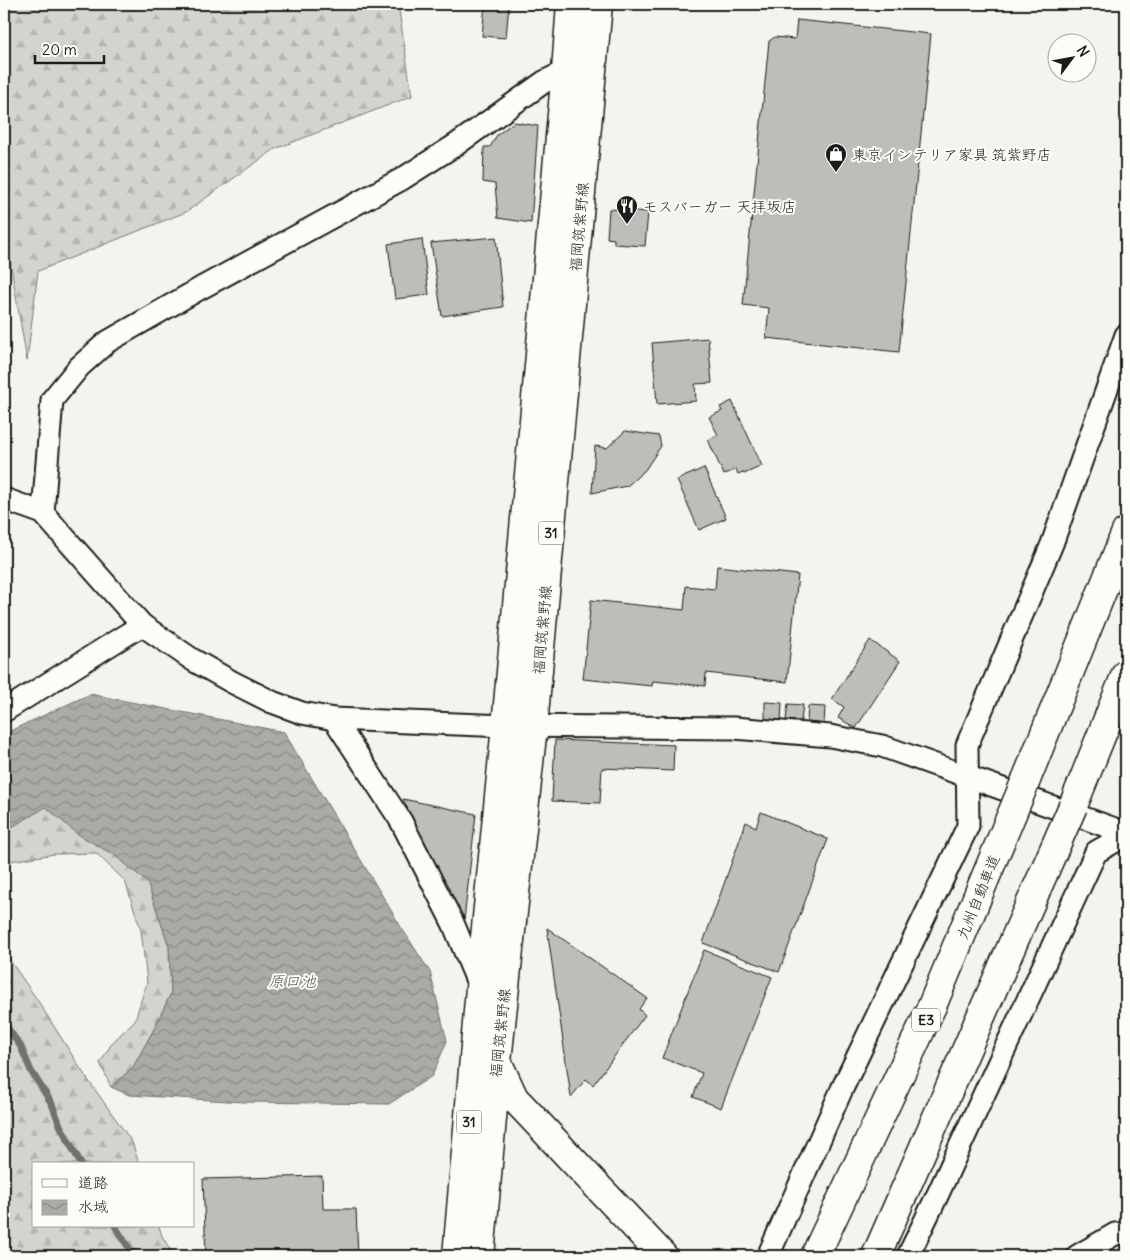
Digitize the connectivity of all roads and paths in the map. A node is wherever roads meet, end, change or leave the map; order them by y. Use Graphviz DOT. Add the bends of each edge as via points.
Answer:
graph roads {
  1 [pos="571,4"];
  2 [pos="598,4"];
  3 [pos="566,71"];
  4 [pos="1126,335"];
  5 [pos="4,499"];
  6 [pos="43,513"];
  7 [pos="1126,532"];
  8 [pos="142,625"];
  9 [pos="1126,674"];
  10 [pos="4,711"];
  11 [pos="334,719"];
  12 [pos="506,726"];
  13 [pos="533,726"];
  14 [pos="966,776"];
  15 [pos="1126,834"];
  16 [pos="480,988"];
  17 [pos="497,1061"];
  18 [pos="1126,1234"];
  19 [pos="457,1256"];
  20 [pos="480,1256"];
  21 [pos="663,1256"];
  22 [pos="768,1256"];
  23 [pos="815,1256"];
  24 [pos="876,1256"];
  25 [pos="908,1256"];
  26 [pos="1077,1256"];
  1 -- 3 [label="main road, 福岡筑紫野線 / 31"];
  2 -- 13 [label="main road, 福岡筑紫野線 / 31"];
  3 -- 6 [label="street" via="544,82 402,179 107,342 79,367 52,400"];
  3 -- 12 [label="main road, 福岡筑紫野線 / 31"];
  4 -- 14 [label="street" via="1052,544 967,745"];
  5 -- 6 [label="street"];
  6 -- 8 [label="street"];
  7 -- 23 [label="main road, 九州自動車道 / E3, bridge" via="932,1006"];
  8 -- 10 [label="street"];
  8 -- 11 [label="street" via="193,660 264,698 302,713"];
  9 -- 24 [label="main road, bridge" via="1073,806"];
  11 -- 12 [label="street"];
  11 -- 16 [label="street" via="405,830 453,923"];
  12 -- 13 [label="street"];
  12 -- 16 [label="main road, 福岡筑紫野線 / 31"];
  13 -- 14 [label="street" via="734,728 830,736 882,746"];
  13 -- 17 [label="main road, 福岡筑紫野線 / 31"];
  14 -- 15 [label="street"];
  14 -- 22 [label="street" via="968,826 842,1089"];
  15 -- 25 [label="street" via="1096,852"];
  16 -- 17 [label="main road"];
  16 -- 19 [label="main road, 福岡筑紫野線 / 31"];
  17 -- 20 [label="main road, 福岡筑紫野線 / 31"];
  17 -- 21 [label="main road" via="514,1098"];
  18 -- 26 [label="street" via="1115,1234"];
}
